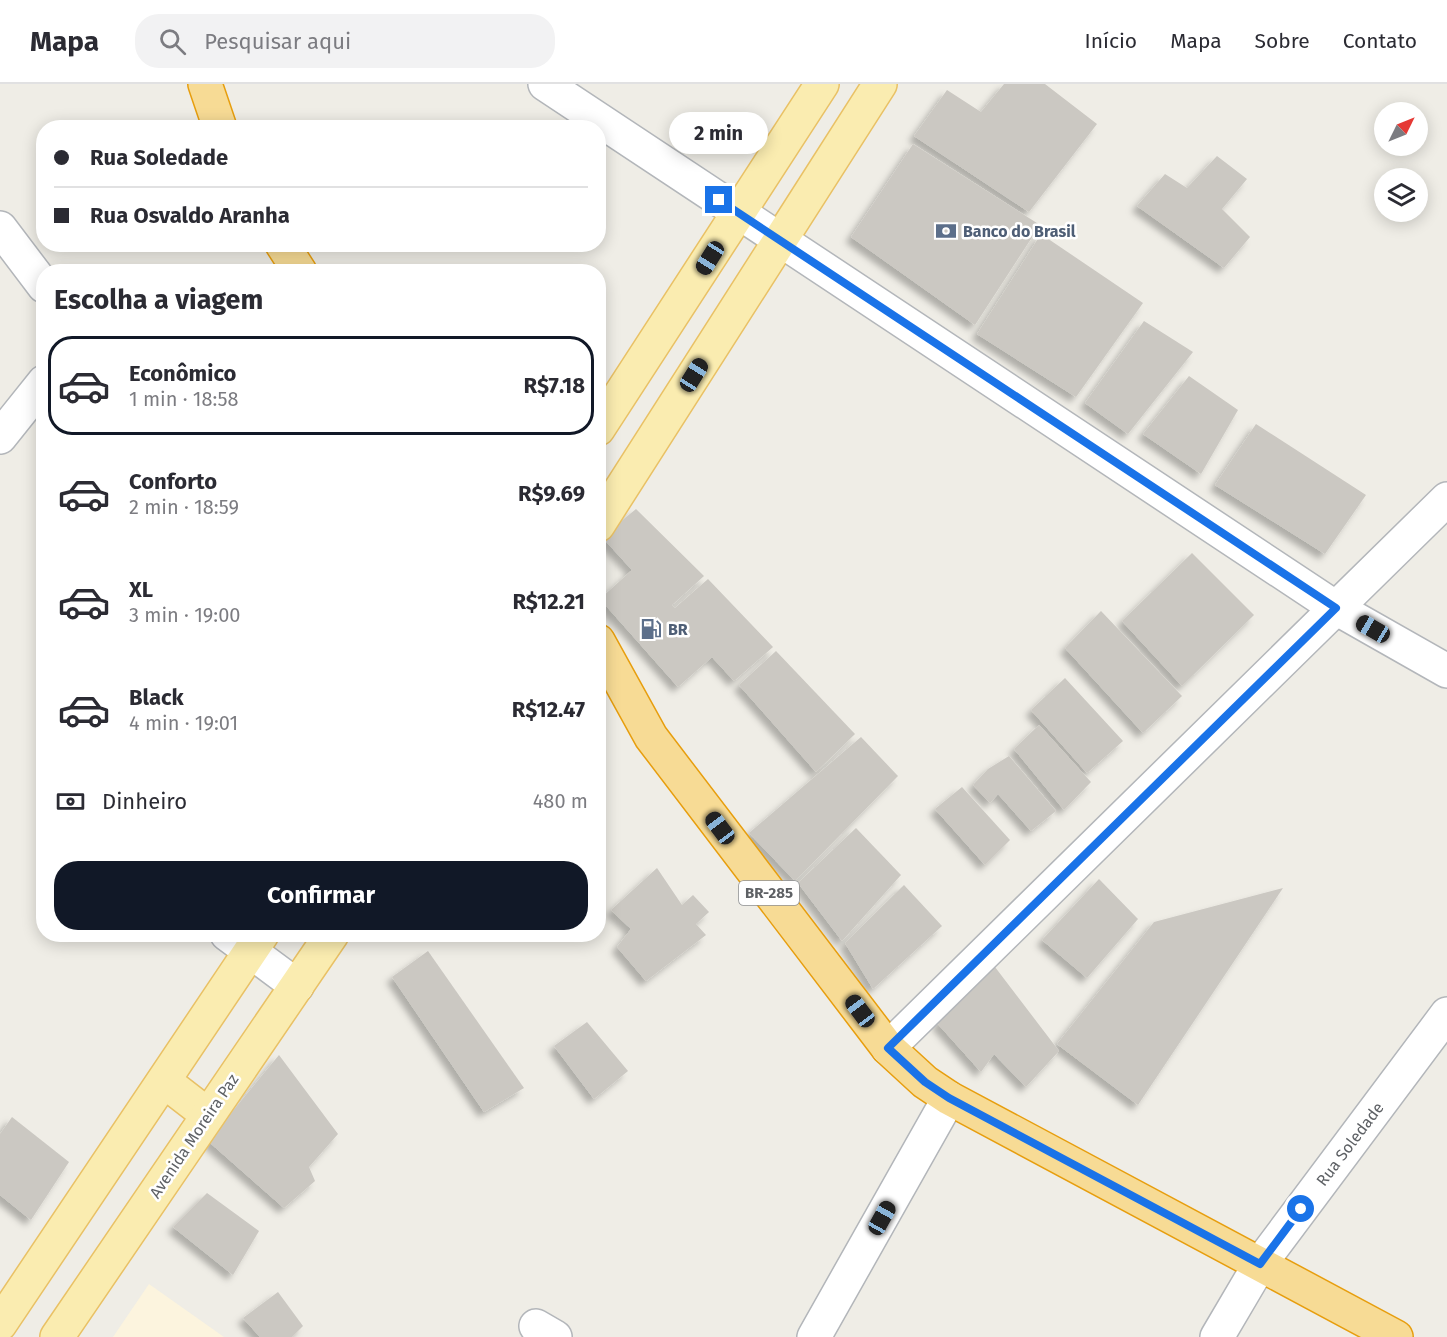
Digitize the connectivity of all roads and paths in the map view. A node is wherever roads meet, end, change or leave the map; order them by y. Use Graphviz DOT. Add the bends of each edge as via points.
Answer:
graph roads {
  1 [pos="205,84"];
  2 [pos="545,84"];
  3 [pos="822,84"];
  4 [pos="879,84"];
  5 [pos="217,120"];
  6 [pos="599,120"];
  7 [pos="606,125"];
  8 [pos="738,213"];
  9 [pos="0,228"];
  10 [pos="779,240"];
  11 [pos="36,275"];
  12 [pos="653,347"];
  13 [pos="694,375"];
  14 [pos="36,392"];
  15 [pos="606,417"];
  16 [pos="0,437"];
  17 [pos="1447,500"];
  18 [pos="606,512"];
  19 [pos="1336,608"];
  20 [pos="606,655"];
  21 [pos="1447,671"];
  22 [pos="606,697"];
  23 [pos="651,737"];
  24 [pos="246,942"];
  25 [pos="249,942"];
  26 [pos="327,942"];
  27 [pos="297,986"];
  28 [pos="1447,1014"];
  29 [pos="888,1048"];
  30 [pos="164,1081"];
  31 [pos="949,1098"];
  32 [pos="208,1115"];
  33 [pos="1260,1264"];
  34 [pos="0,1324"];
  35 [pos="57,1337"];
  36 [pos="814,1337"];
  37 [pos="1217,1337"];
  38 [pos="1396,1337"];
  1 -- 5 [label="highway"];
  2 -- 6 [label="street"];
  3 -- 8 [label="main road"];
  4 -- 10 [label="main road"];
  7 -- 8 [label="street"];
  8 -- 10 [label="street"];
  8 -- 12 [label="main road"];
  9 -- 11 [label="street"];
  10 -- 13 [label="main road"];
  10 -- 19 [label="street"];
  12 -- 13 [label="main road"];
  12 -- 15 [label="main road"];
  13 -- 18 [label="main road"];
  14 -- 16 [label="street"];
  17 -- 19 [label="street"];
  19 -- 21 [label="street"];
  19 -- 29 [label="street"];
  20 -- 23 [label="highway, BR-285"];
  22 -- 23 [label="highway, BR-285"];
  23 -- 29 [label="highway, BR-285"];
  24 -- 30 [label="main road"];
  25 -- 27 [label="street"];
  26 -- 27 [label="main road, Avenida Moreira Paz"];
  27 -- 32 [label="main road, Avenida Moreira Paz"];
  28 -- 33 [label="street, Rua Soledade"];
  29 -- 31 [label="highway, BR-285"];
  30 -- 32 [label="main road"];
  30 -- 34 [label="main road"];
  31 -- 33 [label="highway, BR-285"];
  31 -- 36 [label="street"];
  32 -- 35 [label="main road, Avenida Moreira Paz"];
  33 -- 37 [label="street, Rua Soledade"];
  33 -- 38 [label="highway, BR-285"];
}
